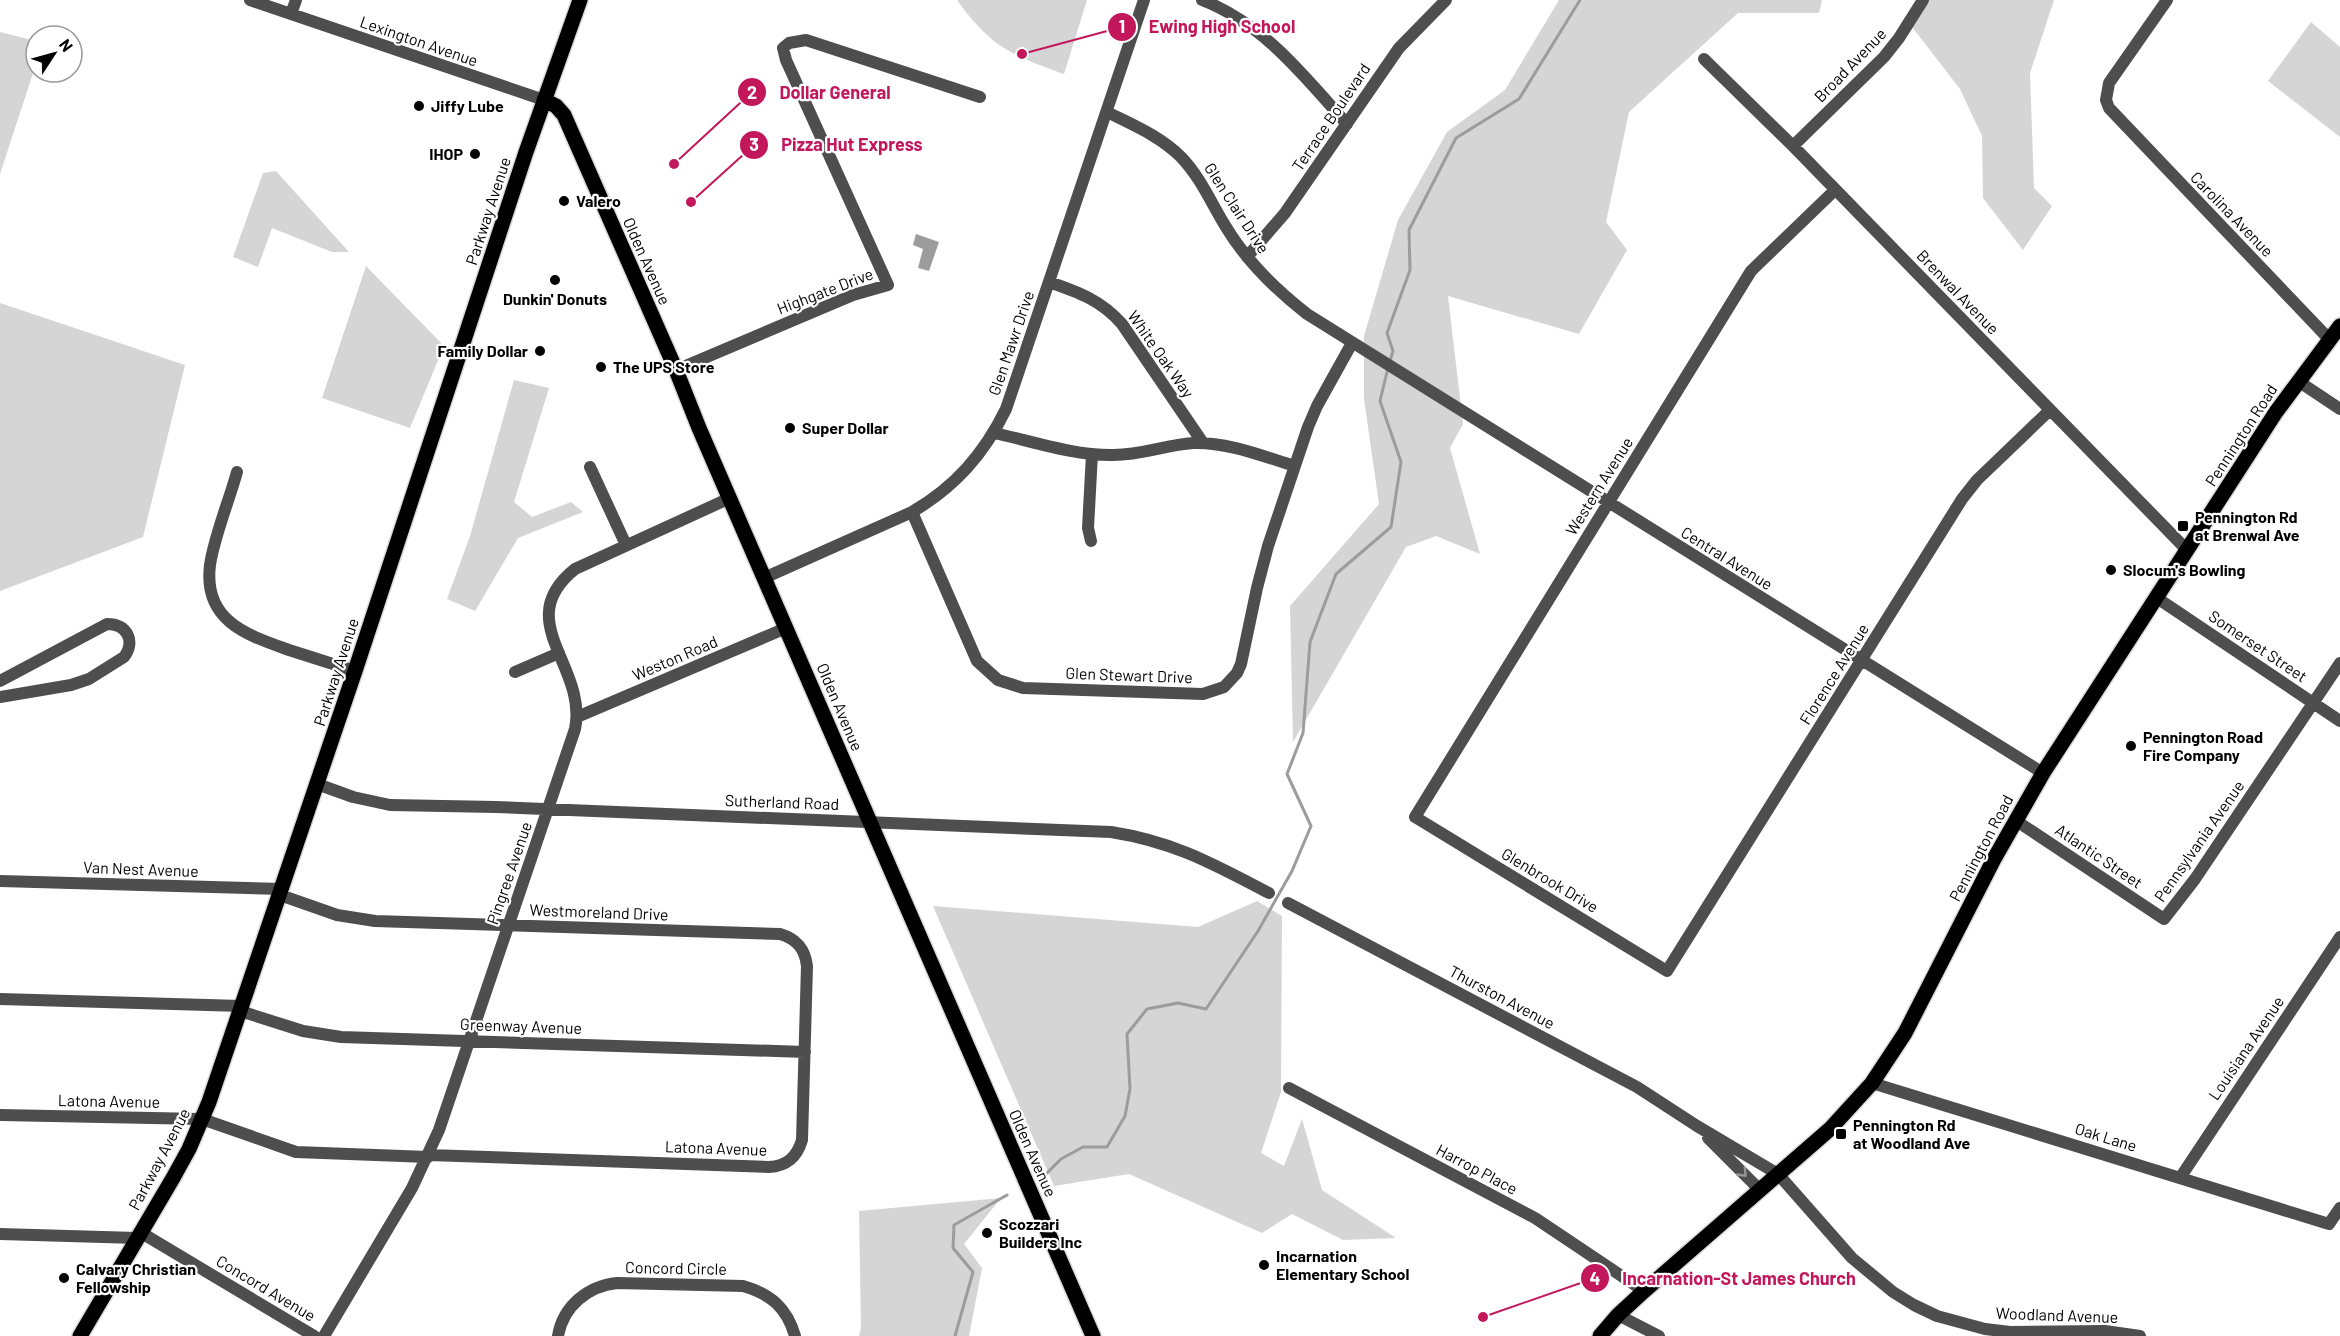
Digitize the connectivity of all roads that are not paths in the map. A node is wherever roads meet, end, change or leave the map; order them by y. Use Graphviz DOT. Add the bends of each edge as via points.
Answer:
graph roads {
  1 [pos="250,0"];
  2 [pos="296,0"];
  3 [pos="580,0"];
  4 [pos="1144,0"];
  5 [pos="1202,0"];
  6 [pos="1923,0"];
  7 [pos="2167,0"];
  8 [pos="1445,1"];
  9 [pos="291,14"];
  10 [pos="1704,59"];
  11 [pos="980,97"];
  12 [pos="544,100"];
  13 [pos="1107,112"];
  14 [pos="1347,124"];
  15 [pos="1792,146"];
  16 [pos="1835,190"];
  17 [pos="1247,256"];
  18 [pos="1049,282"];
  19 [pos="2340,326"];
  20 [pos="2330,339"];
  21 [pos="1352,343"];
  22 [pos="1390,367"];
  23 [pos="676,370"];
  24 [pos="2298,381"];
  25 [pos="2340,409"];
  26 [pos="2050,410"];
  27 [pos="994,433"];
  28 [pos="1203,443"];
  29 [pos="1092,454"];
  30 [pos="1295,466"];
  31 [pos="590,467"];
  32 [pos="237,472"];
  33 [pos="730,498"];
  34 [pos="1608,503"];
  35 [pos="912,512"];
  36 [pos="1091,541"];
  37 [pos="626,545"];
  38 [pos="2187,550"];
  39 [pos="764,578"];
  40 [pos="2157,598"];
  41 [pos="786,628"];
  42 [pos="559,653"];
  43 [pos="1862,661"];
  44 [pos="2340,663"];
  45 [pos="355,671"];
  46 [pos="514,672"];
  47 [pos="0,681"];
  48 [pos="0,697"];
  49 [pos="2313,703"];
  50 [pos="577,717"];
  51 [pos="2340,721"];
  52 [pos="2043,773"];
  53 [pos="317,784"];
  54 [pos="548,809"];
  55 [pos="1415,817"];
  56 [pos="2015,820"];
  57 [pos="870,822"];
  58 [pos="0,881"];
  59 [pos="281,892"];
  60 [pos="1269,893"];
  61 [pos="1288,903"];
  62 [pos="2164,919"];
  63 [pos="508,925"];
  64 [pos="2340,937"];
  65 [pos="805,954"];
  66 [pos="1667,972"];
  67 [pos="0,999"];
  68 [pos="241,1009"];
  69 [pos="469,1041"];
  70 [pos="805,1052"];
  71 [pos="1872,1083"];
  72 [pos="1289,1088"];
  73 [pos="0,1115"];
  74 [pos="202,1119"];
  75 [pos="1697,1126"];
  76 [pos="428,1156"];
  77 [pos="1778,1174"];
  78 [pos="2180,1178"];
  79 [pos="1760,1190"];
  80 [pos="2340,1208"];
  81 [pos="0,1234"];
  82 [pos="138,1235"];
  83 [pos="1644,1291"];
  84 [pos="1618,1315"];
  85 [pos="80,1336"];
  86 [pos="314,1336"];
  87 [pos="324,1336"];
  88 [pos="558,1336"];
  89 [pos="795,1336"];
  90 [pos="1093,1336"];
  91 [pos="1600,1336"];
  92 [pos="1659,1336"];
  93 [pos="2140,1336"];
  1 -- 9 [label="street, Lexington Avenue"];
  2 -- 9 [label="street"];
  3 -- 12 [label="main road, Parkway Avenue"];
  4 -- 13 [label="street, Glen Mawr Drive"];
  5 -- 14 [label="street" via="1267,39"];
  6 -- 15 [label="street, Broad Avenue" via="1884,57"];
  7 -- 20 [label="street, Carolina Avenue" via="2109,83 2106,100 2111,112"];
  8 -- 14 [label="street, Terrace Boulevard" via="1400,48"];
  9 -- 12 [label="street, Lexington Avenue"];
  10 -- 15 [label="street, Brenwal Avenue"];
  11 -- 23 [label="street, Highgate Drive" via="806,40 789,42 783,48 786,60 888,285 853,295"];
  12 -- 23 [label="main road, Olden Avenue" via="564,115"];
  12 -- 45 [label="main road, Parkway Avenue"];
  13 -- 17 [label="street, Glen Clair Drive" via="1149,132 1180,156"];
  13 -- 18 [label="street, Glen Mawr Drive"];
  14 -- 17 [label="street, Terrace Boulevard" via="1285,213"];
  15 -- 16 [label="street, Brenwal Avenue"];
  16 -- 26 [label="street, Brenwal Avenue"];
  16 -- 34 [label="street, Western Avenue" via="1751,271"];
  17 -- 21 [label="street, Glen Clair Drive" via="1283,295"];
  18 -- 27 [label="street, Glen Mawr Drive" via="1006,409"];
  18 -- 28 [label="street, White Oak Way" via="1086,295 1111,312"];
  19 -- 20 [label="main road, Pennington Road"];
  20 -- 24 [label="main road, Pennington Road"];
  21 -- 22 [label="street, Glen Clair Drive"];
  21 -- 30 [label="street, Glen Stewart Drive" via="1317,406"];
  22 -- 34 [label="street, Central Avenue"];
  23 -- 33 [label="main road, Olden Avenue"];
  24 -- 25 [label="street"];
  24 -- 38 [label="main road, Pennington Road"];
  26 -- 38 [label="street, Brenwal Avenue"];
  26 -- 43 [label="street, Florence Avenue" via="1966,493"];
  27 -- 29 [label="street"];
  27 -- 35 [label="street, Glen Mawr Drive" via="964,473"];
  28 -- 29 [label="street" via="1131,454"];
  28 -- 30 [label="street" via="1243,449"];
  29 -- 36 [label="street" via="1088,528"];
  30 -- 35 [label="street, Glen Stewart Drive" via="1265,556 1241,664 1224,687 1203,694 1023,688 998,680 971,650"];
  31 -- 37 [label="street"];
  32 -- 45 [label="street" via="211,563 211,589 222,614 252,637"];
  33 -- 37 [label="street, Pingree Avenue"];
  33 -- 39 [label="main road, Olden Avenue"];
  34 -- 43 [label="street, Central Avenue"];
  34 -- 55 [label="street, Western Avenue"];
  35 -- 39 [label="street, Glen Mawr Drive"];
  37 -- 42 [label="street, Pingree Avenue" via="575,569 557,587 549,620"];
  38 -- 40 [label="main road, Pennington Road"];
  39 -- 41 [label="main road, Olden Avenue"];
  40 -- 49 [label="street, Somerset Street"];
  40 -- 52 [label="main road, Pennington Road"];
  41 -- 50 [label="street, Weston Road"];
  41 -- 57 [label="main road, Olden Avenue"];
  42 -- 46 [label="street"];
  42 -- 50 [label="street, Pingree Avenue" via="574,690"];
  43 -- 52 [label="street, Central Avenue"];
  43 -- 66 [label="street, Florence Avenue"];
  44 -- 49 [label="street, Pennsylvania Avenue"];
  45 -- 53 [label="main road, Parkway Avenue"];
  47 -- 48 [label="street" via="107,624 121,626 129,639 124,657 90,679 48,691"];
  49 -- 51 [label="street, Somerset Street"];
  49 -- 62 [label="street, Pennsylvania Avenue"];
  50 -- 54 [label="street, Pingree Avenue"];
  52 -- 56 [label="main road, Pennington Road"];
  53 -- 54 [label="street, Sutherland Road" via="390,805"];
  53 -- 59 [label="main road, Parkway Avenue"];
  54 -- 57 [label="street, Sutherland Road"];
  54 -- 63 [label="street, Pingree Avenue"];
  55 -- 66 [label="street, Glenbrook Drive"];
  56 -- 62 [label="street, Atlantic Street"];
  56 -- 71 [label="main road, Pennington Road" via="1905,1033"];
  57 -- 60 [label="street, Sutherland Road" via="1112,832 1190,852"];
  57 -- 90 [label="main road, Olden Avenue"];
  58 -- 59 [label="street, Van Nest Avenue"];
  59 -- 63 [label="street, Westmoreland Drive" via="337,915 359,919"];
  59 -- 68 [label="main road, Parkway Avenue"];
  61 -- 75 [label="street, Thurston Avenue" via="1637,1087"];
  63 -- 65 [label="street, Westmoreland Drive" via="780,934 796,941"];
  63 -- 69 [label="street, Pingree Avenue"];
  64 -- 78 [label="street, Louisiana Avenue"];
  65 -- 70 [label="street, Latona Avenue"];
  67 -- 68 [label="street, Greenway Avenue"];
  68 -- 69 [label="street, Greenway Avenue" via="324,1035"];
  68 -- 74 [label="main road, Parkway Avenue"];
  69 -- 70 [label="street, Greenway Avenue"];
  69 -- 76 [label="street, Pingree Avenue"];
  70 -- 76 [label="street, Latona Avenue" via="802,1140 794,1156 777,1166"];
  71 -- 77 [label="main road, Pennington Road" via="1830,1130"];
  71 -- 78 [label="street, Oak Lane"];
  72 -- 83 [label="street, Harrop Place" via="1535,1218"];
  73 -- 74 [label="street, Latona Avenue"];
  74 -- 76 [label="street, Latona Avenue" via="296,1152"];
  74 -- 82 [label="main road, Parkway Avenue" via="173,1178"];
  75 -- 77 [label="street, Thurston Avenue"];
  75 -- 79 [label="street, Thurston Avenue, one-way"];
  76 -- 87 [label="street, Pingree Avenue"];
  77 -- 79 [label="main road, Pennington Road"];
  77 -- 93 [label="street, Woodland Avenue" via="1870,1275 1937,1316 2010,1332 2104,1331"];
  78 -- 80 [label="street, Oak Lane" via="2329,1224"];
  79 -- 83 [label="main road, Pennington Road"];
  81 -- 82 [label="street, Concord Avenue"];
  82 -- 85 [label="main road, Parkway Avenue"];
  82 -- 86 [label="street, Concord Avenue"];
  83 -- 84 [label="main road, Pennington Road"];
  84 -- 91 [label="main road, Pennington Road"];
  84 -- 92 [label="street"];
  88 -- 89 [label="street, Concord Circle" via="562,1320 577,1300 599,1287 617,1283 743,1286 757,1290 785,1312"];
}
